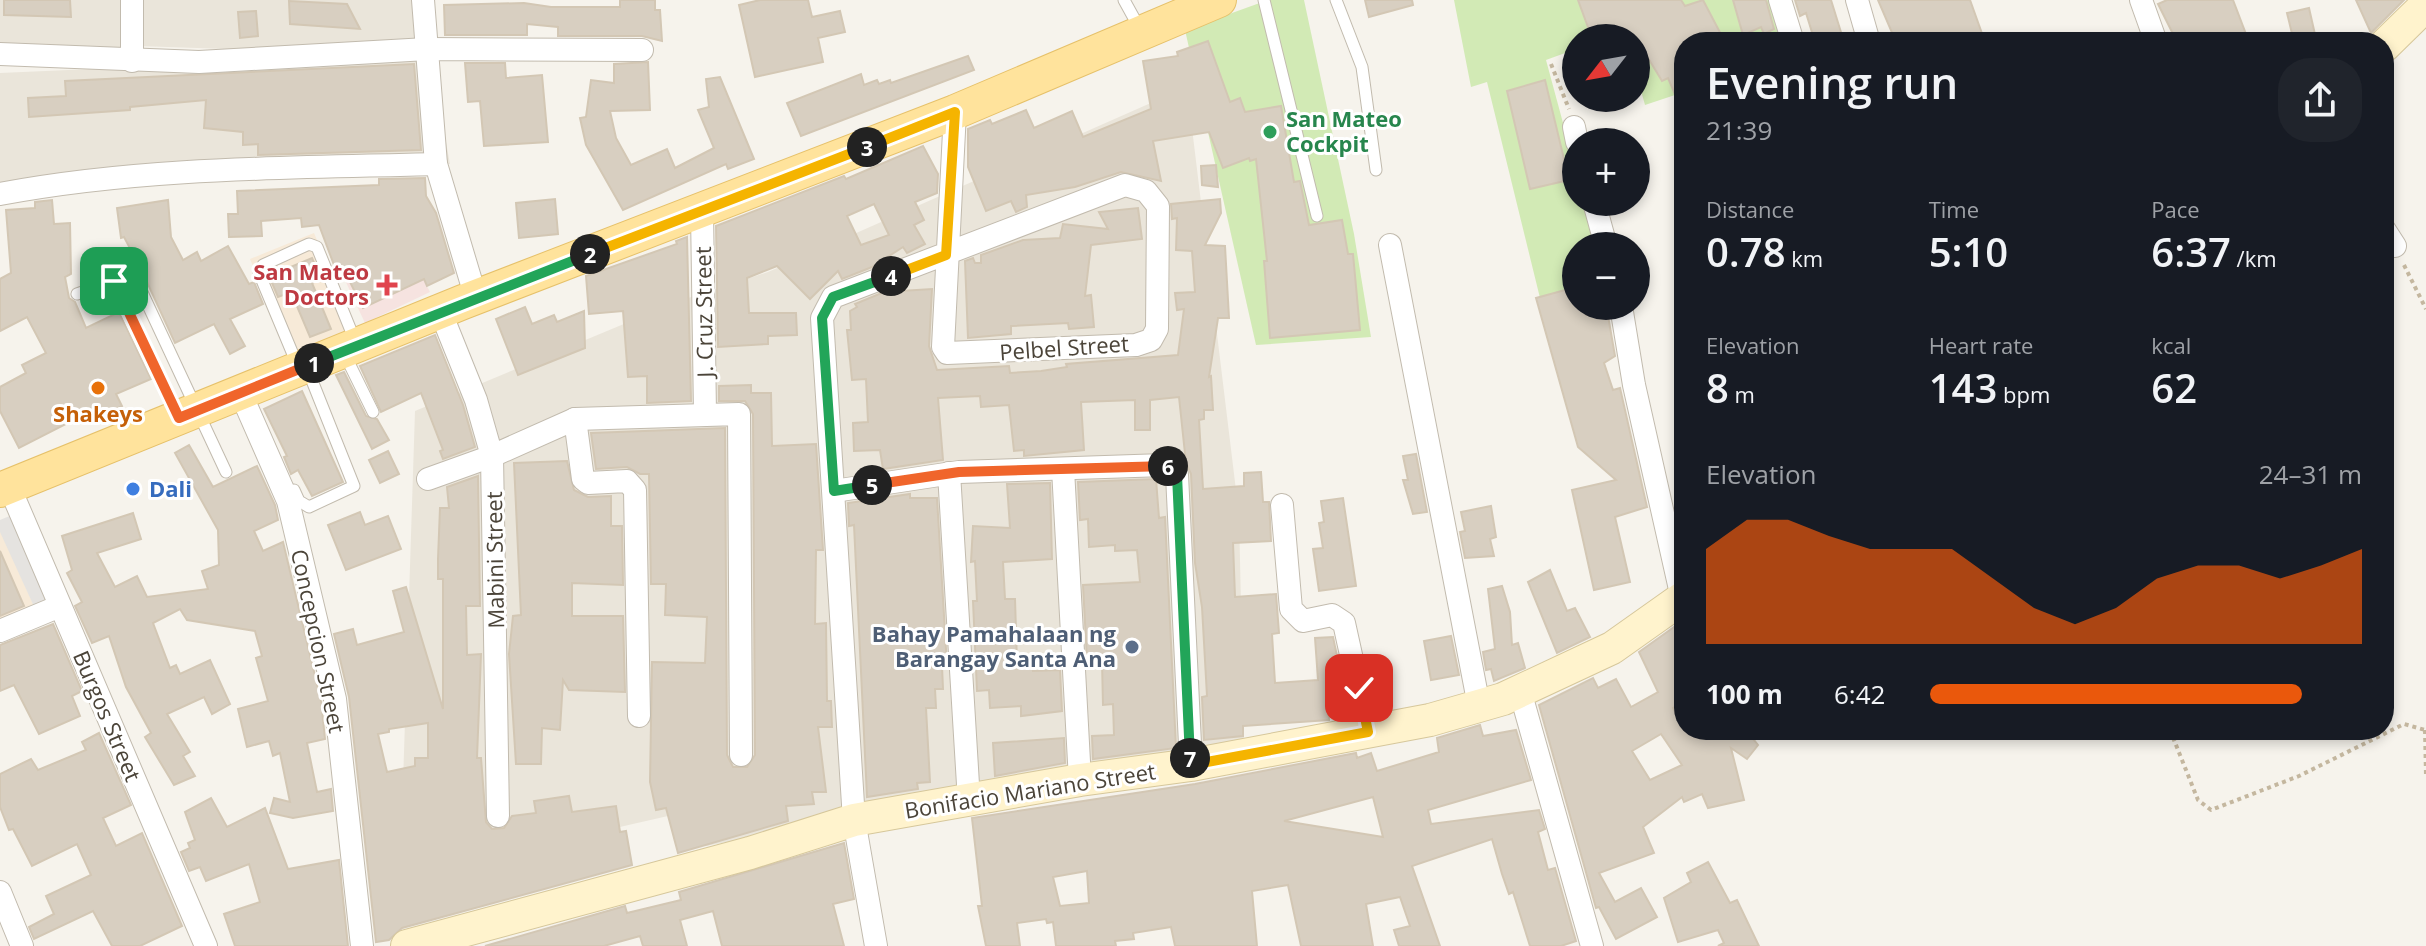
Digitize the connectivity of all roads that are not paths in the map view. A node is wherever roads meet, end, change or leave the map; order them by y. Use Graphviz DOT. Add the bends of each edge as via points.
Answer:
graph roads {
  1 [pos="132,0"];
  2 [pos="423,0"];
  3 [pos="1124,0"];
  4 [pos="1219,0"];
  5 [pos="1264,0"];
  6 [pos="1336,0"];
  7 [pos="1780,0"];
  8 [pos="1857,0"];
  9 [pos="2145,1"];
  10 [pos="2426,5"];
  11 [pos="1790,32"];
  12 [pos="1866,32"];
  13 [pos="2153,32"];
  14 [pos="1142,33"];
  15 [pos="2394,36"];
  16 [pos="427,49"];
  17 [pos="642,50"];
  18 [pos="0,54"];
  19 [pos="132,61"];
  20 [pos="955,112"];
  21 [pos="436,164"];
  22 [pos="1376,170"];
  23 [pos="0,194"];
  24 [pos="702,212"];
  25 [pos="1317,216"];
  26 [pos="1390,245"];
  27 [pos="946,255"];
  28 [pos="133,273"];
  29 [pos="77,294"];
  30 [pos="476,298"];
  31 [pos="441,313"];
  32 [pos="1623,320"];
  33 [pos="350,348"];
  34 [pos="303,368"];
  35 [pos="246,392"];
  36 [pos="373,412"];
  37 [pos="705,413"];
  38 [pos="188,414"];
  39 [pos="575,419"];
  40 [pos="492,456"];
  41 [pos="1063,469"];
  42 [pos="226,472"];
  43 [pos="949,473"];
  44 [pos="428,479"];
  45 [pos="3,481"];
  46 [pos="834,491"];
  47 [pos="1282,505"];
  48 [pos="1674,559"];
  49 [pos="1674,604"];
  50 [pos="60,606"];
  51 [pos="0,631"];
  52 [pos="1520,691"];
  53 [pos="1479,706"];
  54 [pos="639,716"];
  55 [pos="1368,732"];
  56 [pos="741,755"];
  57 [pos="1191,765"];
  58 [pos="1080,780"];
  59 [pos="969,801"];
  60 [pos="498,816"];
  61 [pos="854,820"];
  62 [pos="0,892"];
  63 [pos="22,946"];
  64 [pos="206,946"];
  65 [pos="362,946"];
  66 [pos="407,946"];
  67 [pos="876,946"];
  68 [pos="1592,946"];
  1 -- 19 [label="street"];
  2 -- 16 [label="street"];
  3 -- 14 [label="lane"];
  4 -- 14 [label="main road"];
  5 -- 25 [label="lane"];
  6 -- 22 [label="lane" via="1362,67"];
  7 -- 11 [label="street"];
  8 -- 12 [label="street"];
  9 -- 13 [label="street"];
  10 -- 15 [label="street"];
  14 -- 20 [label="main road"];
  16 -- 17 [label="street"];
  16 -- 19 [label="street"];
  16 -- 21 [label="street"];
  18 -- 19 [label="street"];
  20 -- 24 [label="main road"];
  20 -- 27 [label="street, Pelbel Street"];
  21 -- 23 [label="street" via="212,170"];
  21 -- 30 [label="street"];
  24 -- 30 [label="main road"];
  24 -- 37 [label="street, J. Cruz Street"];
  26 -- 53 [label="street"];
  27 -- 27 [label="street, Pelbel Street" via="1125,185 1146,191 1158,206 1157,329 1151,340 1136,345 947,353"];
  27 -- 46 [label="street, Pelbel Street" via="833,297 825,307"];
  28 -- 38 [label="lane"];
  29 -- 38 [label="lane" via="114,281"];
  30 -- 31 [label="main road"];
  31 -- 33 [label="main road"];
  31 -- 40 [label="street, Mabini Street"];
  32 -- 48 [label="street"];
  33 -- 34 [label="main road"];
  33 -- 34 [label="lane" via="317,247 309,244 263,265 259,273"];
  33 -- 36 [label="lane"];
  34 -- 35 [label="main road"];
  34 -- 35 [label="lane" via="354,486 309,507 299,501"];
  35 -- 38 [label="main road"];
  35 -- 65 [label="street, Concepcion Street" via="288,501 335,699"];
  37 -- 39 [label="street"];
  37 -- 56 [label="street" via="735,412 740,417"];
  38 -- 42 [label="lane"];
  38 -- 45 [label="main road"];
  39 -- 40 [label="street"];
  39 -- 54 [label="street" via="583,479 627,481 635,490"];
  40 -- 44 [label="street"];
  40 -- 60 [label="street, Mabini Street"];
  41 -- 43 [label="street"];
  41 -- 57 [label="street" via="1164,465 1177,475"];
  41 -- 58 [label="street"];
  43 -- 46 [label="street"];
  43 -- 59 [label="street"];
  45 -- 50 [label="street, Burgos Street"];
  46 -- 61 [label="street, Pelbel Street"];
  47 -- 55 [label="street" via="1291,609 1303,621 1332,615 1344,623"];
  49 -- 52 [label="street, Bonifacio Mariano Street" via="1612,648"];
  50 -- 51 [label="street"];
  50 -- 64 [label="street, Burgos Street"];
  52 -- 53 [label="street, Bonifacio Mariano Street"];
  52 -- 68 [label="street"];
  53 -- 55 [label="street, Bonifacio Mariano Street"];
  55 -- 57 [label="street, Bonifacio Mariano Street"];
  57 -- 58 [label="street, Bonifacio Mariano Street"];
  58 -- 59 [label="street, Bonifacio Mariano Street"];
  59 -- 61 [label="street, Bonifacio Mariano Street"];
  61 -- 66 [label="street, Bonifacio Mariano Street"];
  61 -- 67 [label="street, Pelbel Street"];
  62 -- 63 [label="street"];
}
